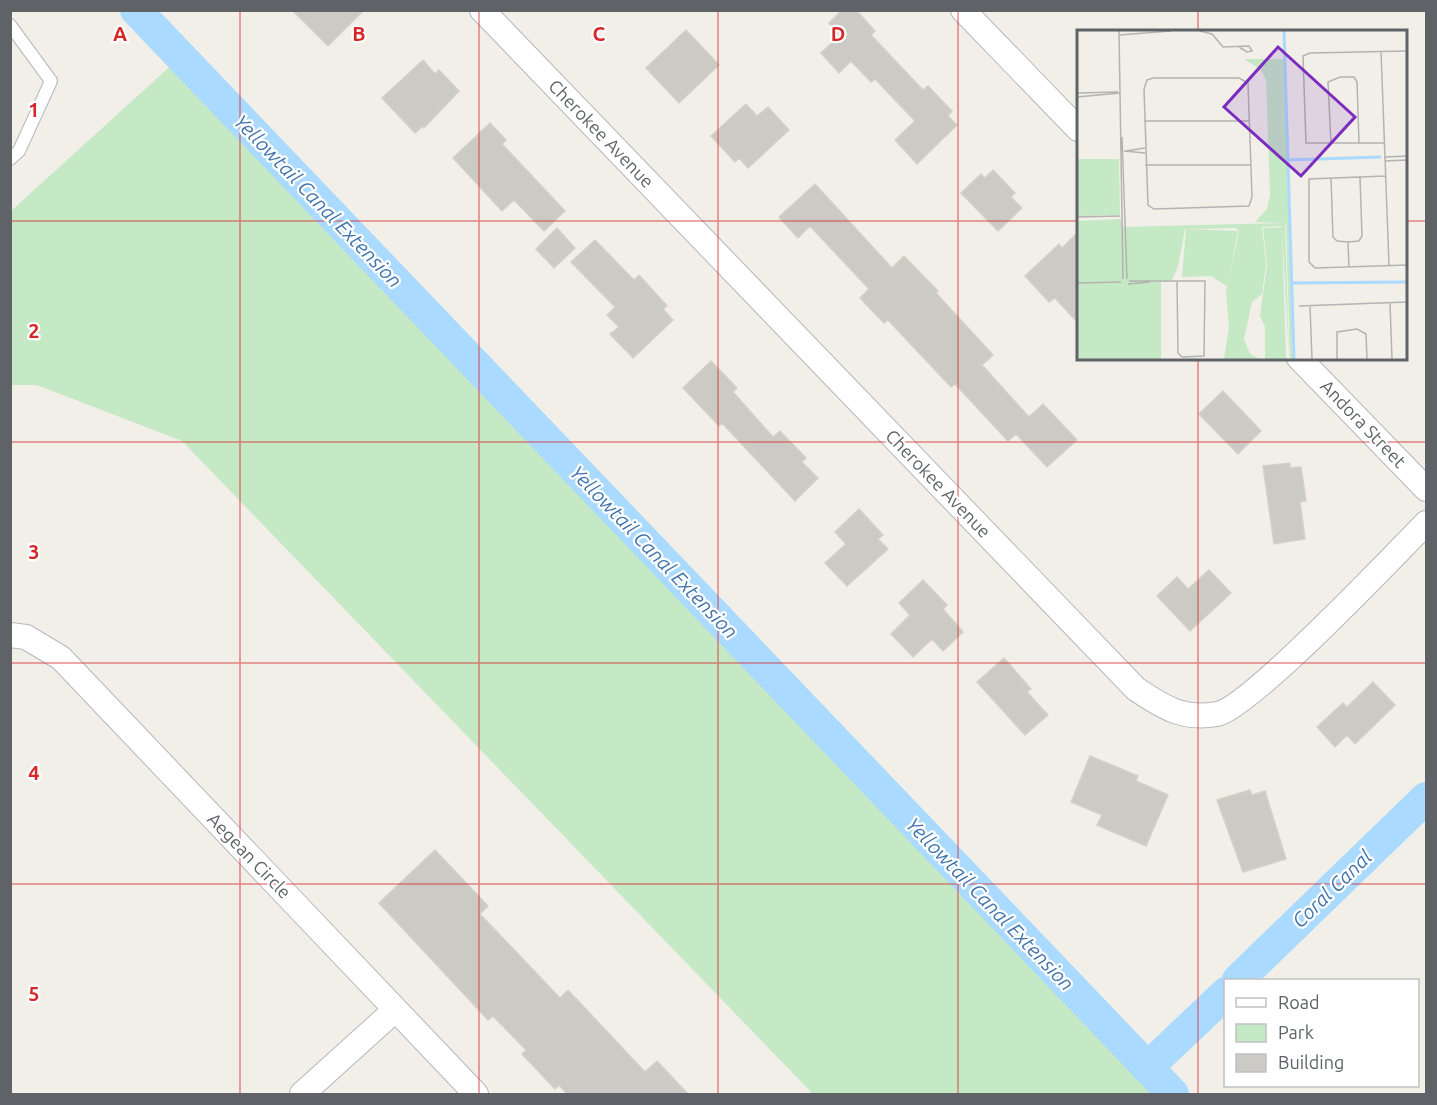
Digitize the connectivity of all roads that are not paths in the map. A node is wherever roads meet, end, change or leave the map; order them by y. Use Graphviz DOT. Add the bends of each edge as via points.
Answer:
graph roads {
  1 [pos="482,10"];
  2 [pos="963,10"];
  3 [pos="10,25"];
  4 [pos="1077,128"];
  5 [pos="10,159"];
  6 [pos="1301,360"];
  7 [pos="1426,489"];
  8 [pos="1426,523"];
  9 [pos="10,635"];
  10 [pos="395,1010"];
  11 [pos="302,1095"];
  12 [pos="476,1095"];
  1 -- 8 [label="street, Cherokee Avenue" via="1136,689 1174,713 1218,714 1253,690"];
  2 -- 4 [label="street"];
  3 -- 5 [label="lane" via="51,81 19,151"];
  6 -- 7 [label="street, Andora Street"];
  9 -- 10 [label="street, Aegean Circle" via="26,637 61,658"];
  10 -- 11 [label="street"];
  10 -- 12 [label="street, Aegean Circle"];
}
